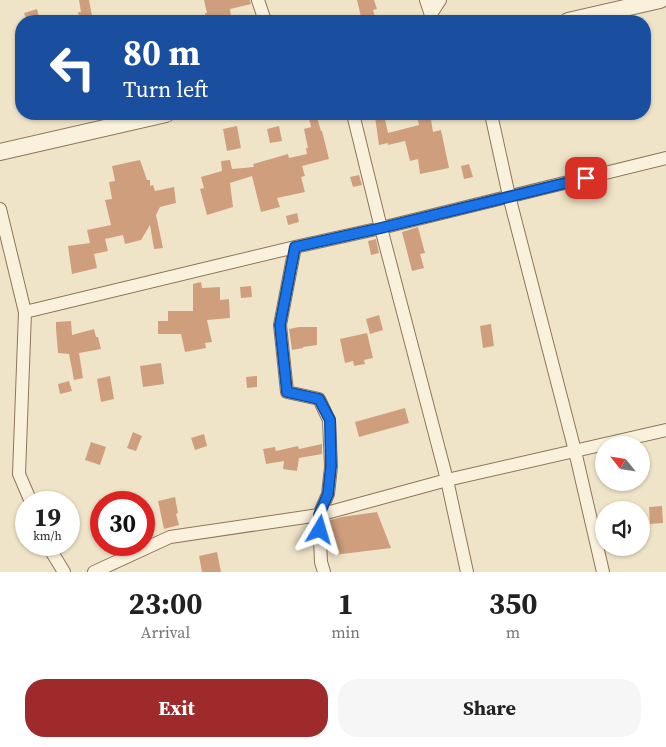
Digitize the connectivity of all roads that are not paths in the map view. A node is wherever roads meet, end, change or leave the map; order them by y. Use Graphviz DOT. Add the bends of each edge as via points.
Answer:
graph roads {
  1 [pos="258,0"];
  2 [pos="426,0"];
  3 [pos="440,0"];
  4 [pos="660,0"];
  5 [pos="263,15"];
  6 [pos="431,15"];
  7 [pos="433,15"];
  8 [pos="594,15"];
  9 [pos="140,120"];
  10 [pos="354,120"];
  11 [pos="492,120"];
  12 [pos="0,152"];
  13 [pos="666,158"];
  14 [pos="509,196"];
  15 [pos="0,209"];
  16 [pos="381,228"];
  17 [pos="295,247"];
  18 [pos="26,312"];
  19 [pos="666,430"];
  20 [pos="575,451"];
  21 [pos="447,480"];
  22 [pos="26,491"];
  23 [pos="319,515"];
  24 [pos="54,556"];
  25 [pos="64,572"];
  26 [pos="94,572"];
  27 [pos="324,572"];
  28 [pos="467,572"];
  29 [pos="603,572"];
  1 -- 5 [label="street"];
  2 -- 6 [label="street"];
  3 -- 7 [label="street"];
  4 -- 8 [label="street"];
  9 -- 12 [label="street"];
  10 -- 16 [label="street"];
  11 -- 14 [label="street"];
  13 -- 14 [label="street"];
  14 -- 16 [label="street"];
  14 -- 20 [label="street"];
  15 -- 18 [label="street"];
  16 -- 17 [label="street"];
  16 -- 21 [label="street"];
  17 -- 18 [label="street"];
  17 -- 23 [label="street" via="280,325 287,392 319,399 330,420 328,494"];
  18 -- 22 [label="street" via="18,474"];
  19 -- 20 [label="street"];
  20 -- 21 [label="street"];
  20 -- 29 [label="street"];
  21 -- 23 [label="street"];
  21 -- 28 [label="street"];
  23 -- 26 [label="street" via="170,537"];
  23 -- 27 [label="street"];
  24 -- 25 [label="street"];
}
